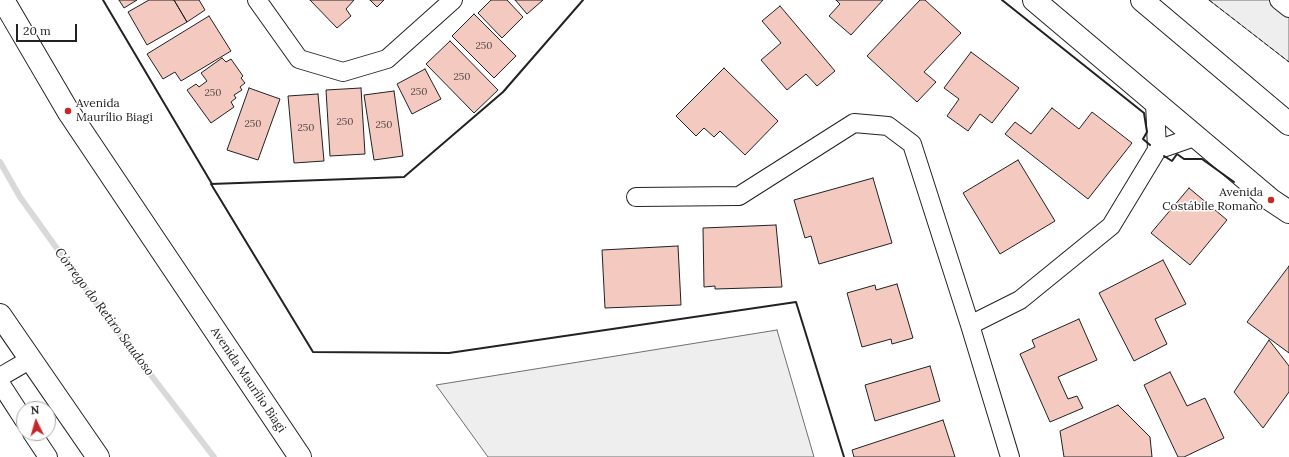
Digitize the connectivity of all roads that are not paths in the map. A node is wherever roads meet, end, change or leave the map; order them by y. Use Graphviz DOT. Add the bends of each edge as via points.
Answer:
graph roads {
  1 [pos="3,0"];
  2 [pos="257,0"];
  3 [pos="453,0"];
  4 [pos="1034,0"];
  5 [pos="1142,0"];
  6 [pos="1279,0"];
  7 [pos="1289,8"];
  8 [pos="1155,102"];
  9 [pos="1289,124"];
  10 [pos="1197,136"];
  11 [pos="1157,150"];
  12 [pos="636,197"];
  13 [pos="1289,212"];
  14 [pos="0,315"];
  15 [pos="970,325"];
  16 [pos="31,359"];
  17 [pos="0,377"];
  18 [pos="0,383"];
  19 [pos="16,408"];
  20 [pos="37,441"];
  21 [pos="48,457"];
  22 [pos="98,457"];
  23 [pos="300,457"];
  24 [pos="1010,457"];
  1 -- 23 [label="main road, Avenida Maurílio Biagi" via="68,111"];
  2 -- 3 [label="street" via="299,59 343,72 387,60"];
  4 -- 8 [label="main road"];
  5 -- 9 [label="main road"];
  6 -- 7 [label="street"];
  8 -- 10 [label="main road"];
  8 -- 11 [label="street"];
  10 -- 11 [label="street"];
  10 -- 13 [label="main road" via="1271,200"];
  11 -- 15 [label="street" via="1110,226 1020,300"];
  12 -- 15 [label="street" via="739,196 854,123 888,126 912,144"];
  14 -- 16 [label="main road"];
  15 -- 24 [label="street"];
  16 -- 17 [label="street"];
  16 -- 22 [label="main road"];
  18 -- 19 [label="street"];
  20 -- 21 [label="street"];
}
